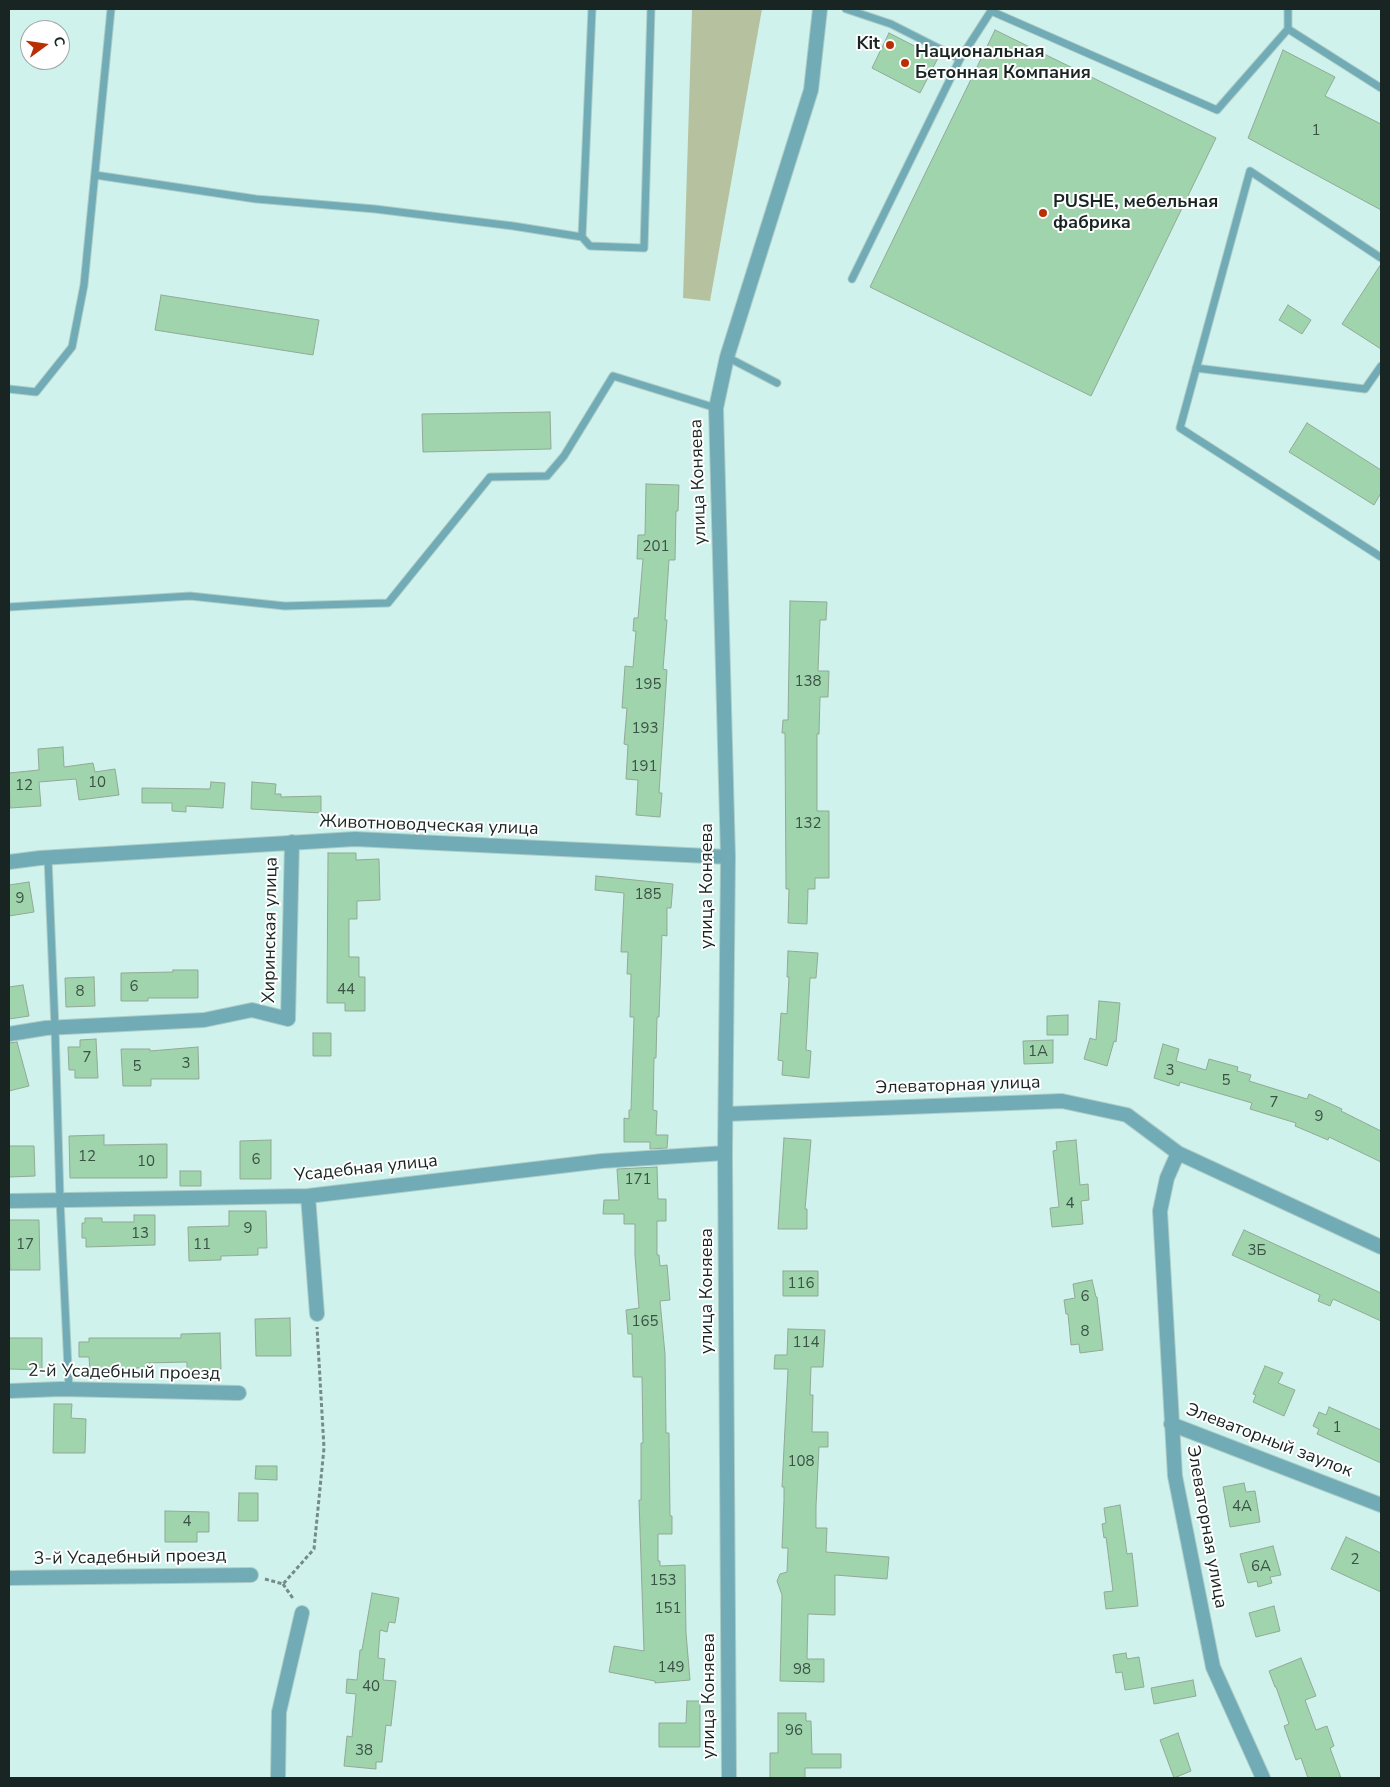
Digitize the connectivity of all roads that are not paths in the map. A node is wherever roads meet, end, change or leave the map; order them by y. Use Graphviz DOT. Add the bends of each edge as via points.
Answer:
graph roads {
  1 [pos="111,9"];
  2 [pos="592,9"];
  3 [pos="652,9"];
  4 [pos="820,9"];
  5 [pos="846,9"];
  6 [pos="1288,9"];
  7 [pos="1288,29"];
  8 [pos="960,59"];
  9 [pos="1381,88"];
  10 [pos="95,175"];
  11 [pos="582,237"];
  12 [pos="1381,258"];
  13 [pos="852,279"];
  14 [pos="727,357"];
  15 [pos="1381,366"];
  16 [pos="1196,368"];
  17 [pos="777,383"];
  18 [pos="9,389"];
  19 [pos="716,408"];
  20 [pos="1381,557"];
  21 [pos="9,607"];
  22 [pos="292,842"];
  23 [pos="728,857"];
  24 [pos="48,858"];
  25 [pos="9,862"];
  26 [pos="55,1028"];
  27 [pos="9,1034"];
  28 [pos="726,1114"];
  29 [pos="726,1153"];
  30 [pos="1178,1153"];
  31 [pos="308,1196"];
  32 [pos="60,1200"];
  33 [pos="9,1201"];
  34 [pos="1381,1247"];
  35 [pos="317,1314"];
  36 [pos="69,1389"];
  37 [pos="9,1391"];
  38 [pos="239,1393"];
  39 [pos="1171,1424"];
  40 [pos="1381,1505"];
  41 [pos="251,1575"];
  42 [pos="9,1578"];
  43 [pos="302,1613"];
  44 [pos="278,1778"];
  45 [pos="730,1778"];
  46 [pos="1263,1778"];
  1 -- 10 [label="lane"];
  2 -- 11 [label="lane"];
  3 -- 11 [label="lane" via="644,248 590,246"];
  4 -- 14 [label="street, улица Коняева" via="811,90"];
  5 -- 8 [label="lane" via="891,24"];
  6 -- 7 [label="lane"];
  7 -- 8 [label="lane" via="1217,110 991,11"];
  7 -- 9 [label="lane"];
  8 -- 13 [label="lane"];
  10 -- 11 [label="lane" via="256,199 385,210"];
  10 -- 18 [label="lane" via="84,285 72,347 36,392"];
  12 -- 16 [label="lane" via="1250,171"];
  14 -- 17 [label="lane"];
  14 -- 19 [label="street, улица Коняева"];
  15 -- 16 [label="lane" via="1365,389"];
  16 -- 20 [label="lane" via="1180,428"];
  19 -- 21 [label="lane" via="613,376 564,456 547,476 490,477 388,603 285,606 190,596"];
  19 -- 23 [label="street, улица Коняева"];
  22 -- 23 [label="street, Животноводческая улица" via="355,839"];
  22 -- 24 [label="street, Животноводческая улица"];
  22 -- 26 [label="street, Хиринская улица" via="288,1019 252,1010 204,1020"];
  23 -- 28 [label="street, улица Коняева"];
  24 -- 25 [label="street, Животноводческая улица"];
  24 -- 26 [label="lane"];
  26 -- 27 [label="street"];
  26 -- 32 [label="lane"];
  28 -- 29 [label="street, улица Коняева"];
  28 -- 30 [label="street, Элеваторная улица" via="1062,1101 1127,1115"];
  29 -- 31 [label="street, Усадебная улица" via="602,1161"];
  29 -- 45 [label="street, улица Коняева"];
  30 -- 34 [label="street, Элеваторная улица"];
  30 -- 39 [label="street, Элеваторная улица" via="1167,1178 1160,1211"];
  31 -- 32 [label="street, Усадебная улица"];
  31 -- 35 [label="street"];
  32 -- 33 [label="street, Усадебная улица"];
  32 -- 36 [label="lane"];
  36 -- 37 [label="street, 2-й Усадебный проезд"];
  36 -- 38 [label="street, 2-й Усадебный проезд"];
  39 -- 40 [label="street, Элеваторный заулок"];
  39 -- 46 [label="street, Элеваторная улица" via="1175,1476 1213,1667"];
  41 -- 42 [label="street, 3-й Усадебный проезд"];
  43 -- 44 [label="street" via="280,1712"];
}
